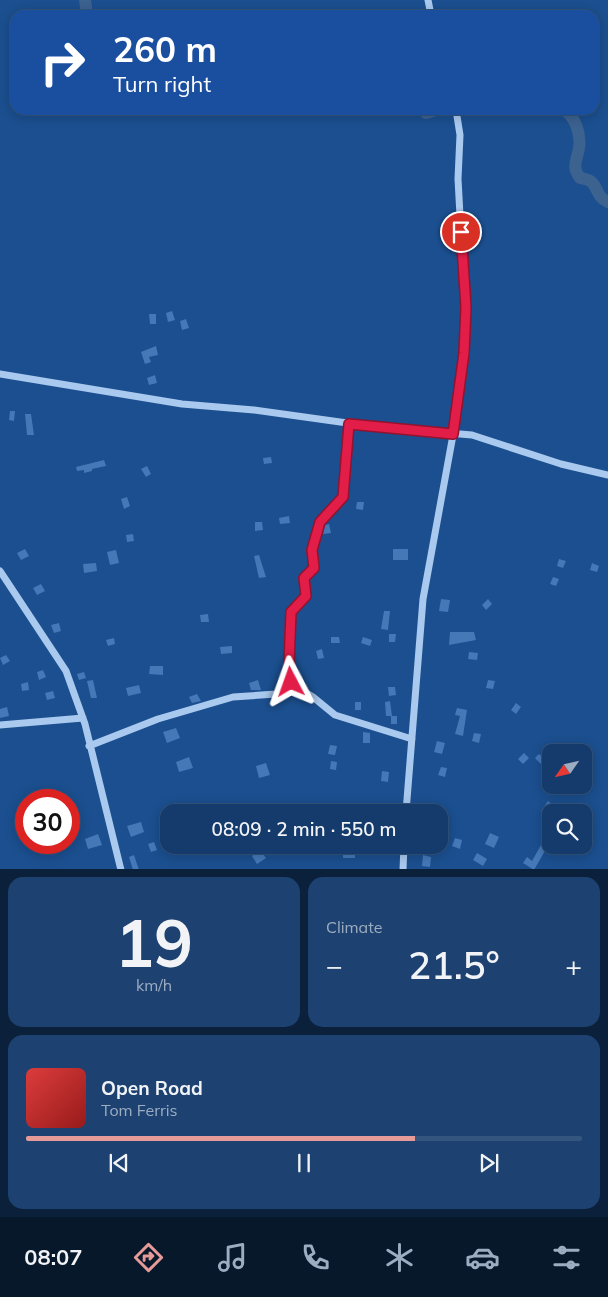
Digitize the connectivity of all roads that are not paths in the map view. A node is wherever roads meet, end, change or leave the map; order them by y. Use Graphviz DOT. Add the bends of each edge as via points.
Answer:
graph roads {
  1 [pos="457,115"];
  2 [pos="0,374"];
  3 [pos="349,424"];
  4 [pos="453,434"];
  5 [pos="608,475"];
  6 [pos="0,571"];
  7 [pos="294,685"];
  8 [pos="83,718"];
  9 [pos="0,725"];
  10 [pos="412,739"];
  11 [pos="89,746"];
  12 [pos="407,804"];
  13 [pos="404,854"];
  14 [pos="121,869"];
  15 [pos="403,869"];
  1 -- 4 [label="street" via="466,307 464,353"];
  2 -- 3 [label="street" via="182,404 254,410"];
  3 -- 4 [label="street"];
  3 -- 7 [label="street" via="343,497 320,522 312,550 314,568 304,578 306,596 291,612 290,676"];
  4 -- 5 [label="street" via="472,435 560,464"];
  4 -- 10 [label="street" via="423,599"];
  6 -- 8 [label="street" via="66,671"];
  7 -- 10 [label="street" via="335,715"];
  7 -- 11 [label="street" via="276,694 233,697 158,719"];
  8 -- 9 [label="street"];
  8 -- 11 [label="street"];
  10 -- 12 [label="street"];
  11 -- 14 [label="street"];
  13 -- 15 [label="street"];
}
